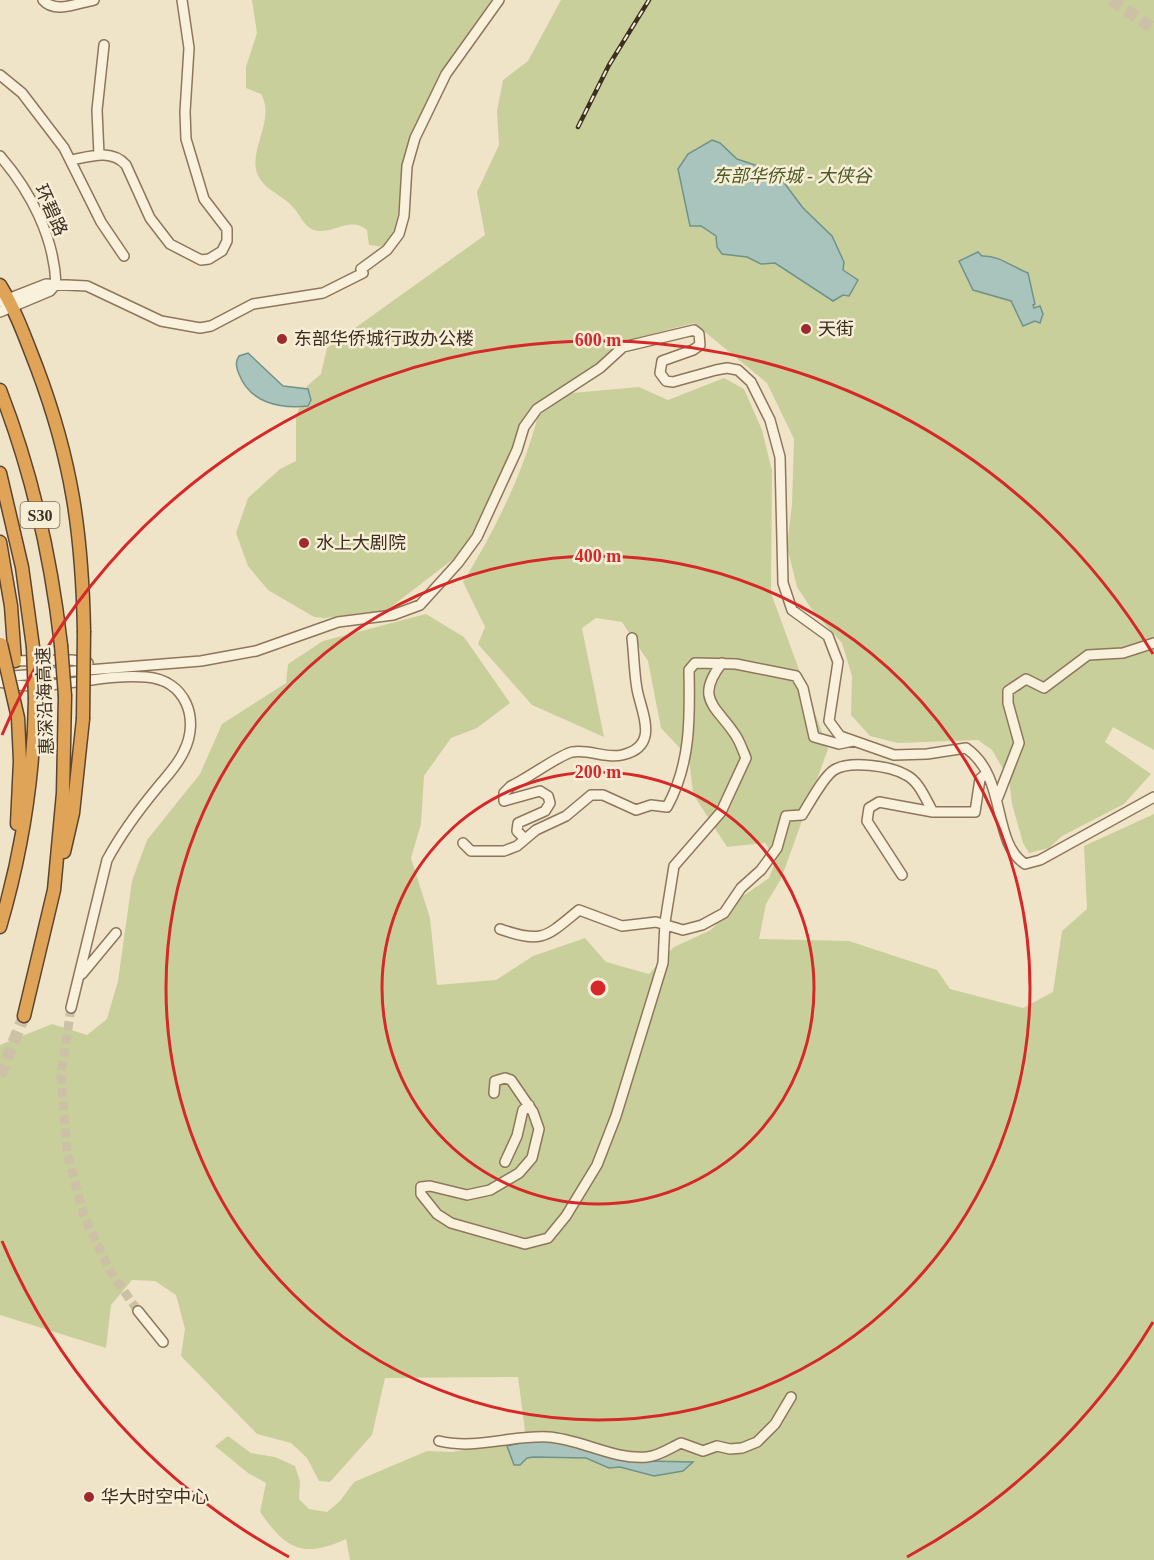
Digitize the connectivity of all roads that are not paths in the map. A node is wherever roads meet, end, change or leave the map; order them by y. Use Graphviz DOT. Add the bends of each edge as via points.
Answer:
graph roads {
  1 [pos="43,0"];
  2 [pos="88,0"];
  3 [pos="183,0"];
  4 [pos="499,0"];
  5 [pos="104,45"];
  6 [pos="0,75"];
  7 [pos="99,155"];
  8 [pos="0,156"];
  9 [pos="72,160"];
  10 [pos="124,256"];
  11 [pos="56,284"];
  12 [pos="0,285"];
  13 [pos="6,302"];
  14 [pos="0,312"];
  15 [pos="0,390"];
  16 [pos="0,473"];
  17 [pos="0,542"];
  18 [pos="632,638"];
  19 [pos="1,641"];
  20 [pos="1154,643"];
  21 [pos="15,661"];
  22 [pos="0,662"];
  23 [pos="722,663"];
  24 [pos="105,667"];
  25 [pos="0,677"];
  26 [pos="0,682"];
  27 [pos="854,741"];
  28 [pos="987,773"];
  29 [pos="1154,796"];
  30 [pos="998,797"];
  31 [pos="933,812"];
  32 [pos="525,839"];
  33 [pos="463,843"];
  34 [pos="902,875"];
  35 [pos="12,885"];
  36 [pos="54,890"];
  37 [pos="665,925"];
  38 [pos="0,927"];
  39 [pos="500,929"];
  40 [pos="116,933"];
  41 [pos="79,978"];
  42 [pos="71,1008"];
  43 [pos="24,1016"];
  44 [pos="494,1093"];
  45 [pos="529,1105"];
  46 [pos="505,1162"];
  47 [pos="138,1311"];
  48 [pos="163,1342"];
  49 [pos="791,1397"];
  50 [pos="439,1441"];
  1 -- 2 [label="street" via="59,7"];
  3 -- 7 [label="street" via="189,48 186,140 204,199 227,229 222,251 201,260 170,244 150,218 126,165 112,155"];
  4 -- 11 [label="street" via="437,90 410,153 399,234 387,250 361,268 363,273 329,291 253,304 200,328 161,321 93,288"];
  5 -- 7 [label="street" via="97,110"];
  6 -- 9 [label="street" via="22,93"];
  7 -- 9 [label="street"];
  8 -- 11 [label="street, 环碧路" via="21,183 40,218 52,253"];
  9 -- 10 [label="street" via="101,222"];
  11 -- 13 [label="street" via="50,291"];
  12 -- 13 [label="highway"];
  13 -- 14 [label="street"];
  13 -- 36 [label="highway, bridge" via="52,409 70,476 80,538 83,719 73,813"];
  15 -- 36 [label="highway, 惠深沿海高速 / S30, bridge" via="39,510 61,645 65,696 63,793"];
  16 -- 35 [label="highway, 惠深沿海高速 / S30, bridge" via="22,567 33,646 35,699 30,789"];
  17 -- 21 [label="highway"];
  18 -- 32 [label="street" via="637,690 647,721 644,737 623,755 570,753 511,786 504,801 540,791 550,803 544,811 518,823 517,831"];
  19 -- 35 [label="highway, bridge" via="18,718 20,776"];
  20 -- 30 [label="street" via="1123,653 1088,655 1044,688 1026,679 1008,691 1019,743"];
  21 -- 22 [label="street"];
  21 -- 24 [label="street" via="72,660"];
  23 -- 27 [label="street" via="796,676 803,688 814,737 839,744"];
  23 -- 32 [label="street" via="695,663 688,670 689,740 668,807 651,805 636,810 603,795 591,795 566,816"];
  23 -- 37 [label="street" via="711,677 710,697 715,713 736,736 746,758 721,812 674,866"];
  24 -- 25 [label="street"];
  24 -- 27 [label="street" via="233,656 322,626 393,615 420,605 477,537 524,427 537,410 600,368 623,347 694,330 699,334 699,345 662,361 660,373 666,381 673,382 728,368 738,370 751,382 770,420 780,457 783,582 792,610 828,636 838,662 829,721 840,736"];
  26 -- 41 [label="street" via="22,687 146,677 175,687 186,699 192,717 184,752 131,820 107,860"];
  27 -- 28 [label="street" via="894,754 966,748"];
  28 -- 30 [label="street"];
  28 -- 31 [label="street" via="980,779 975,812"];
  29 -- 30 [label="street" via="1070,844 1025,864 1015,858 1004,834"];
  31 -- 34 [label="street" via="879,802 869,808 867,821"];
  31 -- 37 [label="street" via="918,786 906,775 848,764 832,771 802,815 786,816 777,848 724,913 683,930"];
  32 -- 33 [label="street" via="504,851 471,851"];
  35 -- 38 [label="highway, 惠深沿海高速 / S30"];
  36 -- 43 [label="highway, 惠深沿海高速 / S30"];
  37 -- 39 [label="street" via="656,922 622,926 579,910 552,933 523,937"];
  37 -- 45 [label="street" via="663,963 616,1116 597,1165 566,1216 548,1238 525,1244 451,1223 437,1214 421,1194 421,1187 467,1195 490,1190 519,1173 532,1158 539,1129"];
  40 -- 41 [label="street"];
  41 -- 42 [label="street"];
  44 -- 45 [label="street" via="495,1081 511,1080"];
  45 -- 46 [label="street" via="522,1110 517,1136"];
  47 -- 48 [label="street"];
  49 -- 50 [label="street" via="766,1436 736,1448 717,1446 703,1451 681,1443 647,1457 550,1437 469,1444"];
}
